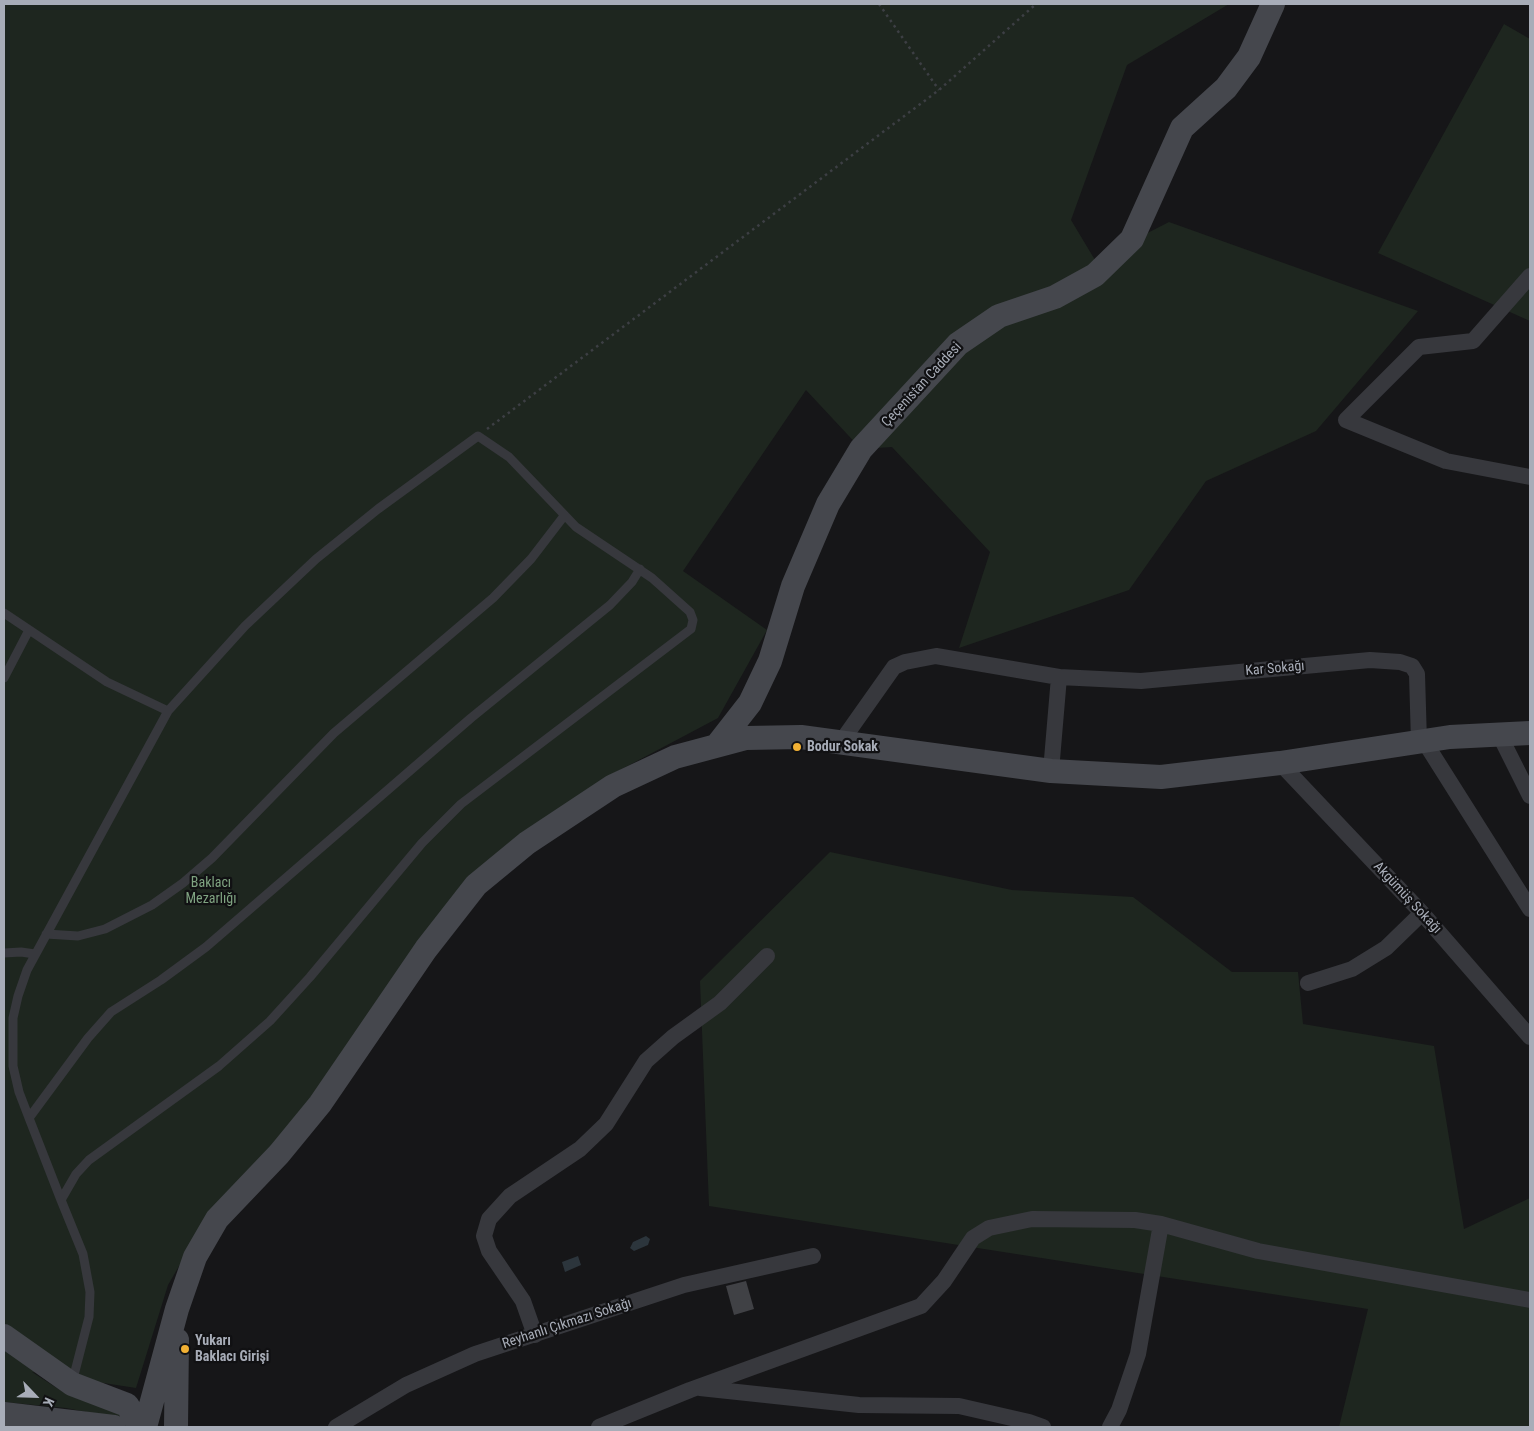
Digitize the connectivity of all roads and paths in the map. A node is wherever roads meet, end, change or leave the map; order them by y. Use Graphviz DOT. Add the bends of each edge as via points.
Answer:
graph roads {
  1 [pos="879,4"];
  2 [pos="1036,4"];
  3 [pos="1273,4"];
  4 [pos="939,90"];
  5 [pos="1530,276"];
  6 [pos="478,436"];
  7 [pos="1530,477"];
  8 [pos="564,516"];
  9 [pos="640,570"];
  10 [pos="4,613"];
  11 [pos="29,630"];
  12 [pos="4,678"];
  13 [pos="1059,678"];
  14 [pos="168,711"];
  15 [pos="1530,732"];
  16 [pos="1499,734"];
  17 [pos="1422,741"];
  18 [pos="841,742"];
  19 [pos="718,744"];
  20 [pos="1280,763"];
  21 [pos="1051,771"];
  22 [pos="1530,796"];
  23 [pos="1530,909"];
  24 [pos="1422,913"];
  25 [pos="46,934"];
  26 [pos="4,954"];
  27 [pos="35,954"];
  28 [pos="768,956"];
  29 [pos="1308,983"];
  30 [pos="1529,1034"];
  31 [pos="29,1118"];
  32 [pos="61,1200"];
  33 [pos="1162,1224"];
  34 [pos="813,1256"];
  35 [pos="1530,1300"];
  36 [pos="177,1309"];
  37 [pos="535,1334"];
  38 [pos="4,1336"];
  39 [pos="72,1384"];
  40 [pos="695,1388"];
  41 [pos="4,1414"];
  42 [pos="114,1427"];
  43 [pos="143,1427"];
  44 [pos="176,1427"];
  45 [pos="336,1427"];
  46 [pos="599,1427"];
  47 [pos="1043,1427"];
  48 [pos="1110,1427"];
  1 -- 4 [label="path"];
  2 -- 4 [label="path"];
  3 -- 19 [label="street, Çeçenistan Caddesi" via="1249,58 1226,88 1182,128 1132,238 1095,275 1055,297 999,316 958,344 861,449 828,504 793,586 770,661 750,703"];
  4 -- 6 [label="path"];
  5 -- 7 [label="street" via="1473,341 1419,347 1346,420 1446,461"];
  6 -- 8 [label="lane" via="509,457"];
  6 -- 14 [label="lane" via="316,559 245,626"];
  8 -- 9 [label="lane"];
  8 -- 25 [label="lane" via="500,592 334,733 212,858 183,883 152,905 105,929 78,936"];
  9 -- 31 [label="lane" via="610,606 471,718 206,947 111,1012"];
  9 -- 32 [label="lane" via="690,612 693,620 688,632 461,804 422,843 270,1021 212,1072 88,1160"];
  10 -- 11 [label="lane"];
  11 -- 12 [label="lane"];
  11 -- 14 [label="lane" via="107,682"];
  13 -- 17 [label="street, Kar Sokağı" via="1141,681 1370,660 1400,662 1412,666 1417,674"];
  13 -- 18 [label="street" via="936,656 905,662 894,667"];
  13 -- 21 [label="street"];
  14 -- 25 [label="lane"];
  15 -- 16 [label="street"];
  16 -- 17 [label="street"];
  16 -- 22 [label="street"];
  17 -- 20 [label="street"];
  17 -- 23 [label="street"];
  18 -- 19 [label="street" via="801,737 746,738"];
  18 -- 21 [label="street"];
  19 -- 36 [label="street" via="675,757 614,786 527,843 476,885 426,949 320,1104 279,1154 217,1219 195,1257"];
  20 -- 21 [label="street" via="1161,777"];
  20 -- 24 [label="street, Akgümüş Sokağı"];
  24 -- 29 [label="street" via="1386,948 1352,969"];
  24 -- 30 [label="street, Akgümüş Sokağı"];
  25 -- 27 [label="lane"];
  26 -- 27 [label="lane"];
  27 -- 31 [label="lane" via="18,996 11,1041 19,1092"];
  28 -- 37 [label="street" via="720,1003 646,1061 606,1124 580,1149 510,1196 489,1219 484,1236 489,1251 524,1301"];
  31 -- 32 [label="lane"];
  32 -- 39 [label="lane" via="83,1254 90,1292 89,1317"];
  33 -- 35 [label="street" via="1258,1251"];
  33 -- 40 [label="street" via="1135,1220 1032,1219 989,1228 973,1238 944,1281 921,1306"];
  33 -- 48 [label="street" via="1138,1354"];
  34 -- 37 [label="street, Reyhanlı Çıkmazı Sokağı" via="684,1285"];
  36 -- 43 [label="street"];
  36 -- 44 [label="street"];
  37 -- 45 [label="street, Reyhanlı Çıkmazı Sokağı" via="475,1354 406,1384"];
  38 -- 39 [label="street"];
  39 -- 43 [label="street" via="126,1404"];
  40 -- 46 [label="street"];
  40 -- 47 [label="street" via="859,1406 960,1406"];
  41 -- 42 [label="street"];
}
